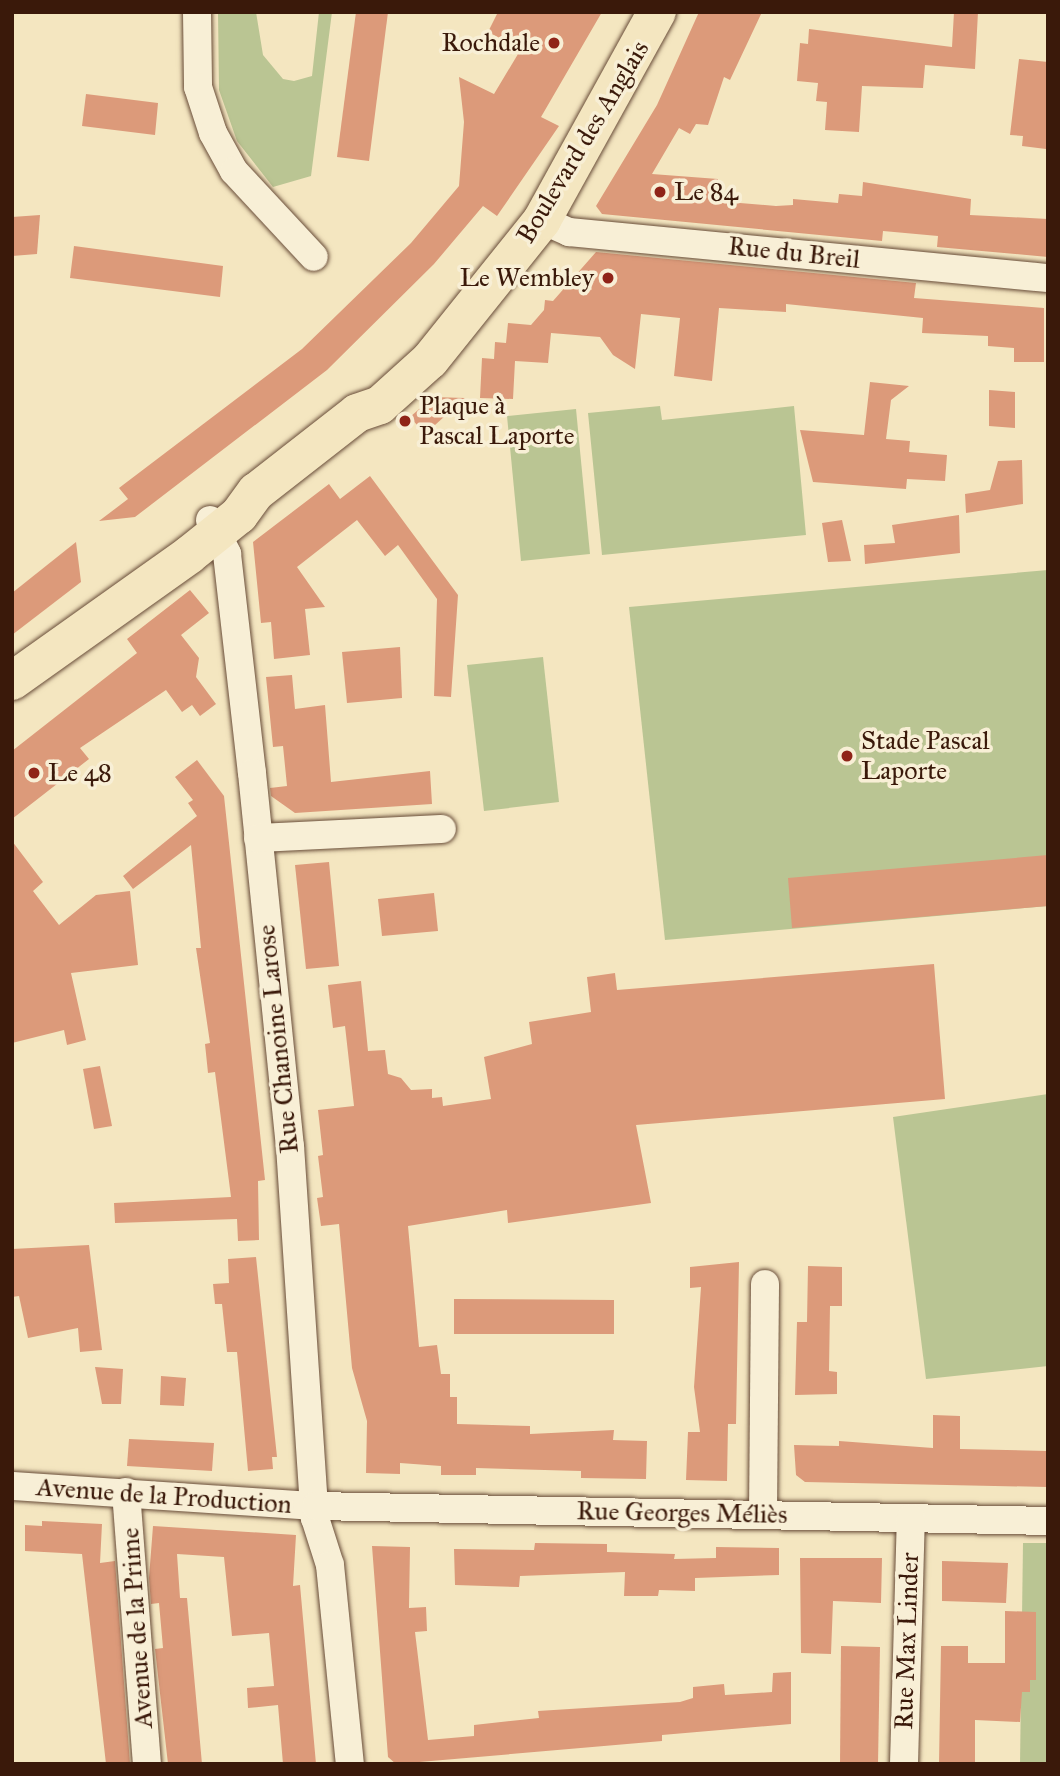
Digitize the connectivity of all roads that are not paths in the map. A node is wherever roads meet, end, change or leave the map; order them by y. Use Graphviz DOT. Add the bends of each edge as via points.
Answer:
graph roads {
  1 [pos="197,12"];
  2 [pos="657,12"];
  3 [pos="542,220"];
  4 [pos="314,257"];
  5 [pos="1048,278"];
  6 [pos="212,526"];
  7 [pos="12,681"];
  8 [pos="442,828"];
  9 [pos="258,838"];
  10 [pos="765,1284"];
  11 [pos="12,1486"];
  12 [pos="126,1492"];
  13 [pos="328,1506"];
  14 [pos="763,1515"];
  15 [pos="911,1518"];
  16 [pos="1048,1521"];
  17 [pos="147,1764"];
  18 [pos="350,1764"];
  19 [pos="904,1764"];
  1 -- 4 [label="street" via="198,87 213,133 234,171"];
  2 -- 3 [label="main road, Boulevard des Anglais"];
  3 -- 5 [label="street, Rue du Breil" via="569,232"];
  3 -- 6 [label="main road, Boulevard des Anglais" via="419,371 380,405 357,414"];
  6 -- 7 [label="main road, Boulevard des Anglais"];
  6 -- 9 [label="street, Rue Chanoine Larose" via="227,554"];
  8 -- 9 [label="street"];
  9 -- 13 [label="street, Rue Chanoine Larose"];
  10 -- 14 [label="street"];
  11 -- 12 [label="street, Avenue de la Production"];
  12 -- 13 [label="street, Avenue de la Production"];
  12 -- 17 [label="street, Avenue de la Prime"];
  13 -- 14 [label="street, Rue Georges Méliès"];
  13 -- 18 [label="street, Rue Chanoine Larose"];
  14 -- 15 [label="street, Rue Georges Méliès"];
  15 -- 16 [label="street, Rue Georges Méliès"];
  15 -- 19 [label="street, Rue Max Linder"];
}
